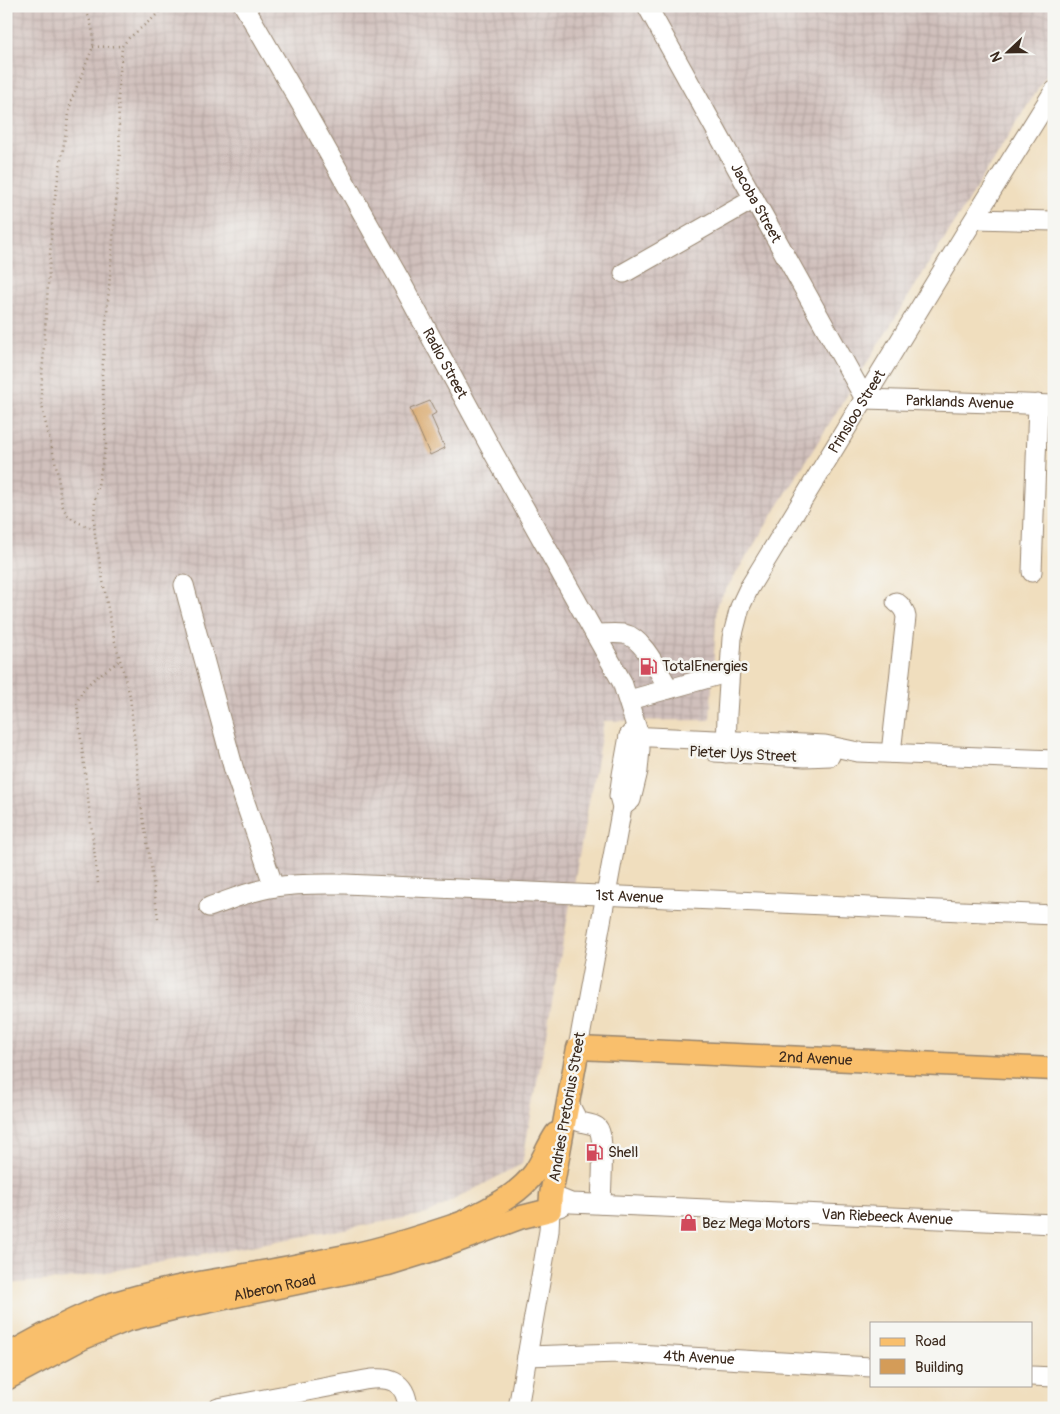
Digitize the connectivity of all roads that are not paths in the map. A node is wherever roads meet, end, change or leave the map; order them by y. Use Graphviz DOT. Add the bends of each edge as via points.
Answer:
graph roads {
  1 [pos="244,6"];
  2 [pos="647,6"];
  3 [pos="1054,91"];
  4 [pos="754,199"];
  5 [pos="974,219"];
  6 [pos="1054,222"];
  7 [pos="624,273"];
  8 [pos="865,399"];
  9 [pos="1046,405"];
  10 [pos="1032,572"];
  11 [pos="184,585"];
  12 [pos="896,602"];
  13 [pos="595,634"];
  14 [pos="730,672"];
  15 [pos="669,689"];
  16 [pos="629,700"];
  17 [pos="634,739"];
  18 [pos="726,746"];
  19 [pos="891,753"];
  20 [pos="1054,760"];
  21 [pos="274,887"];
  22 [pos="605,896"];
  23 [pos="209,907"];
  24 [pos="1054,915"];
  25 [pos="578,1048"];
  26 [pos="1054,1069"];
  27 [pos="567,1112"];
  28 [pos="557,1203"];
  29 [pos="601,1204"];
  30 [pos="462,1223"];
  31 [pos="1054,1224"];
  32 [pos="141,1306"];
  33 [pos="6,1356"];
  34 [pos="526,1356"];
  35 [pos="870,1367"];
  36 [pos="1032,1376"];
  37 [pos="1054,1377"];
  38 [pos="6,1379"];
  39 [pos="406,1400"];
  40 [pos="218,1408"];
  41 [pos="518,1408"];
  1 -- 13 [label="street, Radio Street"];
  2 -- 4 [label="street, Jacoba Street"];
  3 -- 5 [label="street, Prinsloo Street"];
  4 -- 7 [label="street"];
  4 -- 8 [label="street, Jacoba Street"];
  5 -- 6 [label="street"];
  5 -- 8 [label="street, Prinsloo Street"];
  8 -- 9 [label="street, Parklands Avenue"];
  8 -- 14 [label="street, Prinsloo Street" via="749,588 735,623"];
  9 -- 10 [label="street"];
  11 -- 21 [label="street" via="234,770"];
  12 -- 19 [label="street" via="906,617"];
  13 -- 15 [label="street" via="625,634 636,639"];
  13 -- 16 [label="street, Radio Street"];
  14 -- 15 [label="street"];
  14 -- 18 [label="street, Prinsloo Street"];
  15 -- 16 [label="street"];
  16 -- 17 [label="street, Radio Street"];
  17 -- 18 [label="street, Pieter Uys Street"];
  17 -- 22 [label="street, Andries Pretorius Street" via="619,796 622,807"];
  18 -- 19 [label="street, Pieter Uys Street" via="825,744 858,752"];
  19 -- 20 [label="street, Pieter Uys Street"];
  21 -- 22 [label="street, 1st Avenue" via="345,884"];
  21 -- 23 [label="street, 1st Avenue"];
  22 -- 24 [label="street, 1st Avenue"];
  22 -- 25 [label="street, Andries Pretorius Street"];
  25 -- 26 [label="main road, 2nd Avenue"];
  25 -- 27 [label="main road, Andries Pretorius Street"];
  27 -- 28 [label="main road, Andries Pretorius Street"];
  27 -- 29 [label="street" via="601,1132"];
  27 -- 30 [label="main road" via="526,1183 507,1198"];
  28 -- 29 [label="street, Van Riebeeck Avenue"];
  28 -- 30 [label="main road, Alberon Road" via="522,1202"];
  28 -- 32 [label="main road, Alberon Road" via="388,1264"];
  28 -- 34 [label="street, Andries Pretorius Street"];
  29 -- 31 [label="street, Van Riebeeck Avenue"];
  30 -- 32 [label="main road, Alberon Road" via="358,1254 178,1287"];
  32 -- 33 [label="main road, Alberon Road" via="111,1305"];
  32 -- 38 [label="main road, Alberon Road" via="118,1324 81,1339"];
  34 -- 35 [label="street, 4th Avenue" via="618,1353"];
  34 -- 41 [label="street, Andries Pretorius Street"];
  36 -- 37 [label="street"];
  39 -- 40 [label="street" via="395,1382 376,1378"];
}
